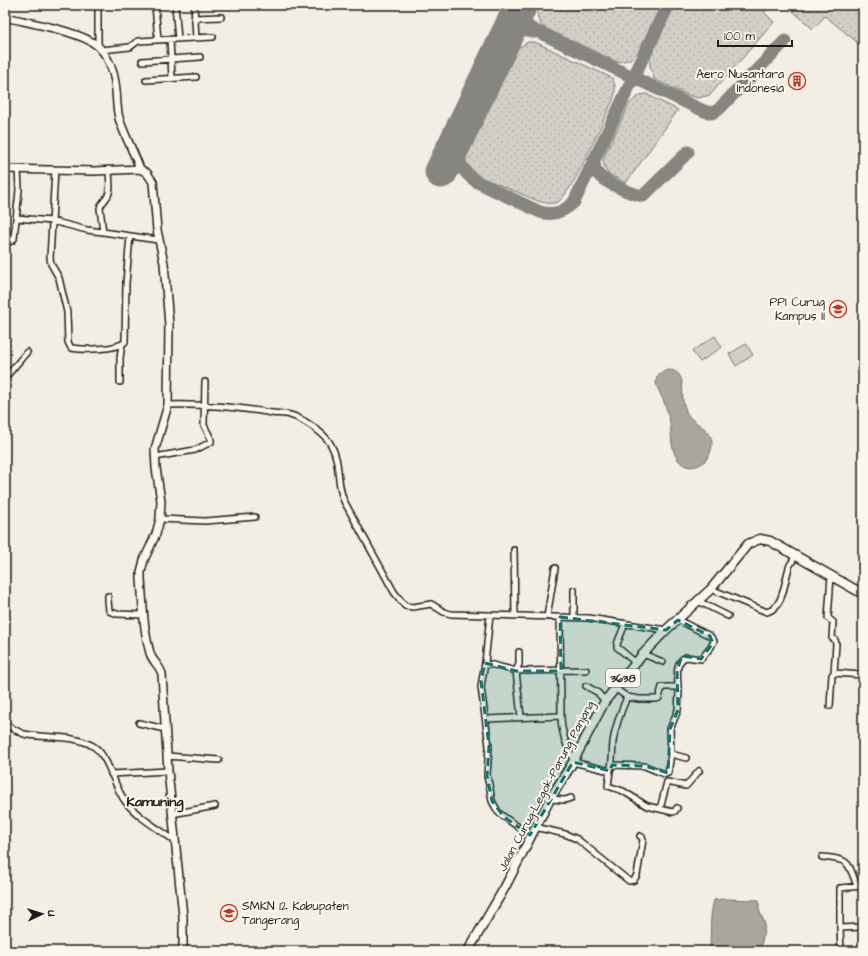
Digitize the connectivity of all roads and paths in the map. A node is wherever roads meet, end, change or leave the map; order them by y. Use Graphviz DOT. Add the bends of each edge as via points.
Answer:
graph roads {
  1 [pos="98,5"];
  2 [pos="155,5"];
  3 [pos="175,5"];
  4 [pos="194,5"];
  5 [pos="5,17"];
  6 [pos="221,17"];
  7 [pos="194,18"];
  8 [pos="213,37"];
  9 [pos="196,38"];
  10 [pos="170,39"];
  11 [pos="178,39"];
  12 [pos="158,40"];
  13 [pos="100,48"];
  14 [pos="200,58"];
  15 [pos="171,59"];
  16 [pos="142,61"];
  17 [pos="196,77"];
  18 [pos="172,79"];
  19 [pos="146,80"];
  20 [pos="5,169"];
  21 [pos="18,169"];
  22 [pos="140,169"];
  23 [pos="55,170"];
  24 [pos="109,171"];
  25 [pos="16,218"];
  26 [pos="52,221"];
  27 [pos="103,232"];
  28 [pos="130,236"];
  29 [pos="158,240"];
  30 [pos="5,242"];
  31 [pos="122,344"];
  32 [pos="27,352"];
  33 [pos="5,378"];
  34 [pos="120,382"];
  35 [pos="205,382"];
  36 [pos="168,405"];
  37 [pos="205,405"];
  38 [pos="155,457"];
  39 [pos="255,517"];
  40 [pos="160,519"];
  41 [pos="514,550"];
  42 [pos="795,556"];
  43 [pos="554,568"];
  44 [pos="831,576"];
  45 [pos="710,589"];
  46 [pos="574,590"];
  47 [pos="863,594"];
  48 [pos="108,596"];
  49 [pos="698,601"];
  50 [pos="143,615"];
  51 [pos="490,615"];
  52 [pos="515,616"];
  53 [pos="728,616"];
  54 [pos="547,617"];
  55 [pos="560,617"];
  56 [pos="574,617"];
  57 [pos="678,620"];
  58 [pos="625,624"];
  59 [pos="666,630"];
  60 [pos="519,652"];
  61 [pos="644,654"];
  62 [pos="663,662"];
  63 [pos="485,663"];
  64 [pos="636,663"];
  65 [pos="586,670"];
  66 [pos="516,671"];
  67 [pos="561,671"];
  68 [pos="834,673"];
  69 [pos="863,674"];
  70 [pos="586,686"];
  71 [pos="678,687"];
  72 [pos="616,689"];
  73 [pos="627,697"];
  74 [pos="605,701"];
  75 [pos="830,706"];
  76 [pos="561,716"];
  77 [pos="521,717"];
  78 [pos="486,719"];
  79 [pos="5,724"];
  80 [pos="139,724"];
  81 [pos="165,729"];
  82 [pos="671,754"];
  83 [pos="167,756"];
  84 [pos="686,758"];
  85 [pos="219,760"];
  86 [pos="574,762"];
  87 [pos="611,768"];
  88 [pos="168,771"];
  89 [pos="699,771"];
  90 [pos="111,774"];
  91 [pos="571,798"];
  92 [pos="550,799"];
  93 [pos="215,806"];
  94 [pos="677,808"];
  95 [pos="660,809"];
  96 [pos="172,814"];
  97 [pos="535,827"];
  98 [pos="530,835"];
  99 [pos="640,836"];
  100 [pos="175,840"];
  101 [pos="822,857"];
  102 [pos="857,886"];
  103 [pos="863,886"];
  104 [pos="840,928"];
  105 [pos="863,928"];
  106 [pos="184,951"];
  107 [pos="468,951"];
  108 [pos="841,951"];
  1 -- 13 [label="street"];
  2 -- 12 [label="street"];
  3 -- 11 [label="street"];
  4 -- 7 [label="street"];
  5 -- 13 [label="street" via="67,32"];
  6 -- 7 [label="street"];
  7 -- 9 [label="street"];
  8 -- 9 [label="street"];
  9 -- 11 [label="street"];
  10 -- 11 [label="street"];
  10 -- 12 [label="street"];
  10 -- 15 [label="street"];
  12 -- 13 [label="street" via="138,41 130,47"];
  13 -- 22 [label="street" via="112,67 119,118"];
  14 -- 15 [label="street"];
  15 -- 16 [label="street"];
  15 -- 18 [label="street"];
  17 -- 18 [label="street"];
  18 -- 19 [label="street"];
  20 -- 21 [label="street"];
  21 -- 23 [label="street"];
  21 -- 25 [label="street"];
  22 -- 24 [label="street"];
  22 -- 29 [label="street" via="148,173 153,182"];
  23 -- 24 [label="street"];
  23 -- 26 [label="street"];
  24 -- 27 [label="street" via="109,193 100,208"];
  25 -- 26 [label="street"];
  25 -- 30 [label="street" via="14,239"];
  26 -- 27 [label="street"];
  26 -- 31 [label="street" via="50,258 59,278 67,312 69,346 89,350"];
  27 -- 28 [label="street"];
  28 -- 29 [label="street"];
  28 -- 31 [label="street" via="125,341"];
  29 -- 36 [label="street" via="164,263 169,325"];
  31 -- 34 [label="street"];
  32 -- 33 [label="street"];
  35 -- 37 [label="street"];
  36 -- 37 [label="street"];
  36 -- 38 [label="street"];
  37 -- 38 [label="street" via="204,425 211,442 195,450"];
  37 -- 51 [label="street" via="290,415 323,435 335,452 342,496 402,603 409,607 431,604 451,614"];
  38 -- 40 [label="street"];
  39 -- 40 [label="street"];
  40 -- 50 [label="street" via="142,565"];
  41 -- 52 [label="street"];
  42 -- 44 [label="main road, Jalan Curug–Legok–Parung Panjang / 3638"];
  42 -- 45 [label="main road, Jalan Curug–Legok–Parung Panjang / 3638" via="770,541 756,540 748,544"];
  42 -- 45 [label="street" via="780,600 767,612"];
  43 -- 54 [label="street"];
  44 -- 47 [label="main road, Jalan Curug–Legok–Parung Panjang / 3638"];
  44 -- 68 [label="street" via="828,618 833,622 832,638 836,644"];
  45 -- 49 [label="main road, Jalan Curug–Legok–Parung Panjang / 3638"];
  46 -- 56 [label="street"];
  48 -- 50 [label="street" via="109,611 117,614"];
  49 -- 53 [label="street"];
  49 -- 57 [label="main road, Jalan Curug–Legok–Parung Panjang / 3638"];
  50 -- 81 [label="street" via="150,654 162,674"];
  51 -- 52 [label="street"];
  51 -- 63 [label="street"];
  52 -- 54 [label="street"];
  54 -- 55 [label="street"];
  55 -- 56 [label="street"];
  55 -- 67 [label="street"];
  56 -- 58 [label="street"];
  57 -- 59 [label="main road, Jalan Curug–Legok–Parung Panjang / 3638"];
  57 -- 71 [label="street" via="714,640 711,648 701,659 686,657 681,661 677,672"];
  58 -- 59 [label="street"];
  58 -- 64 [label="street" via="616,644"];
  59 -- 61 [label="main road, Jalan Curug–Legok–Parung Panjang / 3638"];
  60 -- 66 [label="street"];
  61 -- 62 [label="street"];
  61 -- 64 [label="main road, Jalan Curug–Legok–Parung Panjang / 3638"];
  63 -- 66 [label="street"];
  63 -- 78 [label="street" via="481,688"];
  64 -- 72 [label="main road, Jalan Curug–Legok–Parung Panjang / 3638"];
  65 -- 67 [label="street"];
  66 -- 67 [label="street"];
  66 -- 77 [label="street"];
  67 -- 76 [label="street"];
  68 -- 69 [label="street"];
  68 -- 75 [label="street"];
  70 -- 74 [label="street" via="597,692"];
  71 -- 73 [label="street" via="662,687 657,699"];
  71 -- 82 [label="street" via="678,710 670,729"];
  72 -- 73 [label="street"];
  72 -- 74 [label="main road, Jalan Curug–Legok–Parung Panjang / 3638"];
  73 -- 87 [label="street" via="613,741"];
  74 -- 86 [label="main road, Jalan Curug–Legok–Parung Panjang / 3638"];
  76 -- 77 [label="street"];
  76 -- 86 [label="street" via="566,745"];
  77 -- 78 [label="street"];
  78 -- 98 [label="street" via="489,746 487,776 492,801 498,812"];
  79 -- 90 [label="street" via="23,734 89,744 100,753"];
  80 -- 81 [label="street"];
  81 -- 83 [label="street"];
  82 -- 84 [label="street"];
  82 -- 87 [label="street" via="669,771 666,774 645,766"];
  83 -- 85 [label="street"];
  83 -- 88 [label="street"];
  86 -- 87 [label="street"];
  86 -- 92 [label="main road, Jalan Curug–Legok–Parung Panjang / 3638"];
  87 -- 95 [label="street" via="608,786 623,791 647,806"];
  88 -- 90 [label="street"];
  88 -- 96 [label="street"];
  89 -- 95 [label="street" via="686,786 667,782"];
  90 -- 100 [label="street" via="125,801 139,815"];
  91 -- 92 [label="street"];
  92 -- 97 [label="main road, Jalan Curug–Legok–Parung Panjang / 3638"];
  93 -- 96 [label="street"];
  94 -- 95 [label="street" via="673,812"];
  96 -- 100 [label="street"];
  97 -- 98 [label="main road, Jalan Curug–Legok–Parung Panjang / 3638"];
  97 -- 99 [label="street" via="577,839 629,881 634,880 637,874 643,840"];
  98 -- 107 [label="main road, Jalan Curug–Legok–Parung Panjang / 3638" via="505,887"];
  100 -- 106 [label="street"];
  101 -- 102 [label="street" via="844,860"];
  102 -- 103 [label="street"];
  102 -- 104 [label="street" via="840,888"];
  104 -- 105 [label="street"];
  104 -- 108 [label="street"];
}
